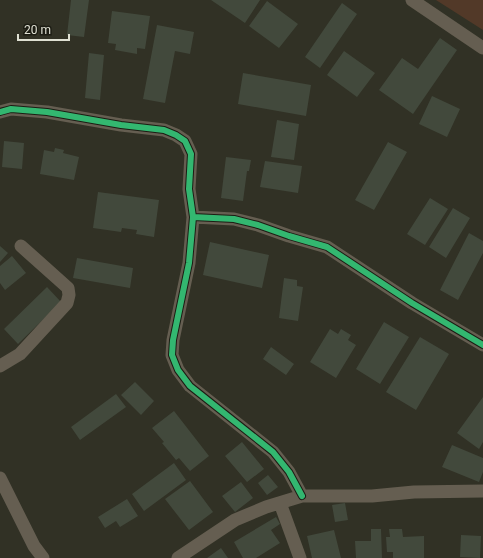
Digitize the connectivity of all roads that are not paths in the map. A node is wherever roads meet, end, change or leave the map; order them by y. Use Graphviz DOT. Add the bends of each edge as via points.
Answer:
graph roads {
  1 [pos="412,0"];
  2 [pos="483,48"];
  3 [pos="0,112"];
  4 [pos="193,217"];
  5 [pos="21,246"];
  6 [pos="483,345"];
  7 [pos="0,366"];
  8 [pos="0,478"];
  9 [pos="483,491"];
  10 [pos="302,496"];
  11 [pos="280,503"];
  12 [pos="43,558"];
  13 [pos="178,558"];
  14 [pos="300,558"];
  1 -- 2 [label="street"];
  3 -- 4 [label="street" via="10,109 47,112 164,130 176,135 185,141 191,154 189,189"];
  4 -- 6 [label="street" via="234,219 327,247 412,304"];
  4 -- 10 [label="street" via="189,263 172,340 172,355 178,370 190,386 273,452 289,472"];
  5 -- 7 [label="street" via="68,288 70,295 67,303 20,354"];
  8 -- 12 [label="street" via="34,546"];
  9 -- 10 [label="street"];
  10 -- 11 [label="street"];
  11 -- 13 [label="street" via="235,520"];
  11 -- 14 [label="street"];
}
